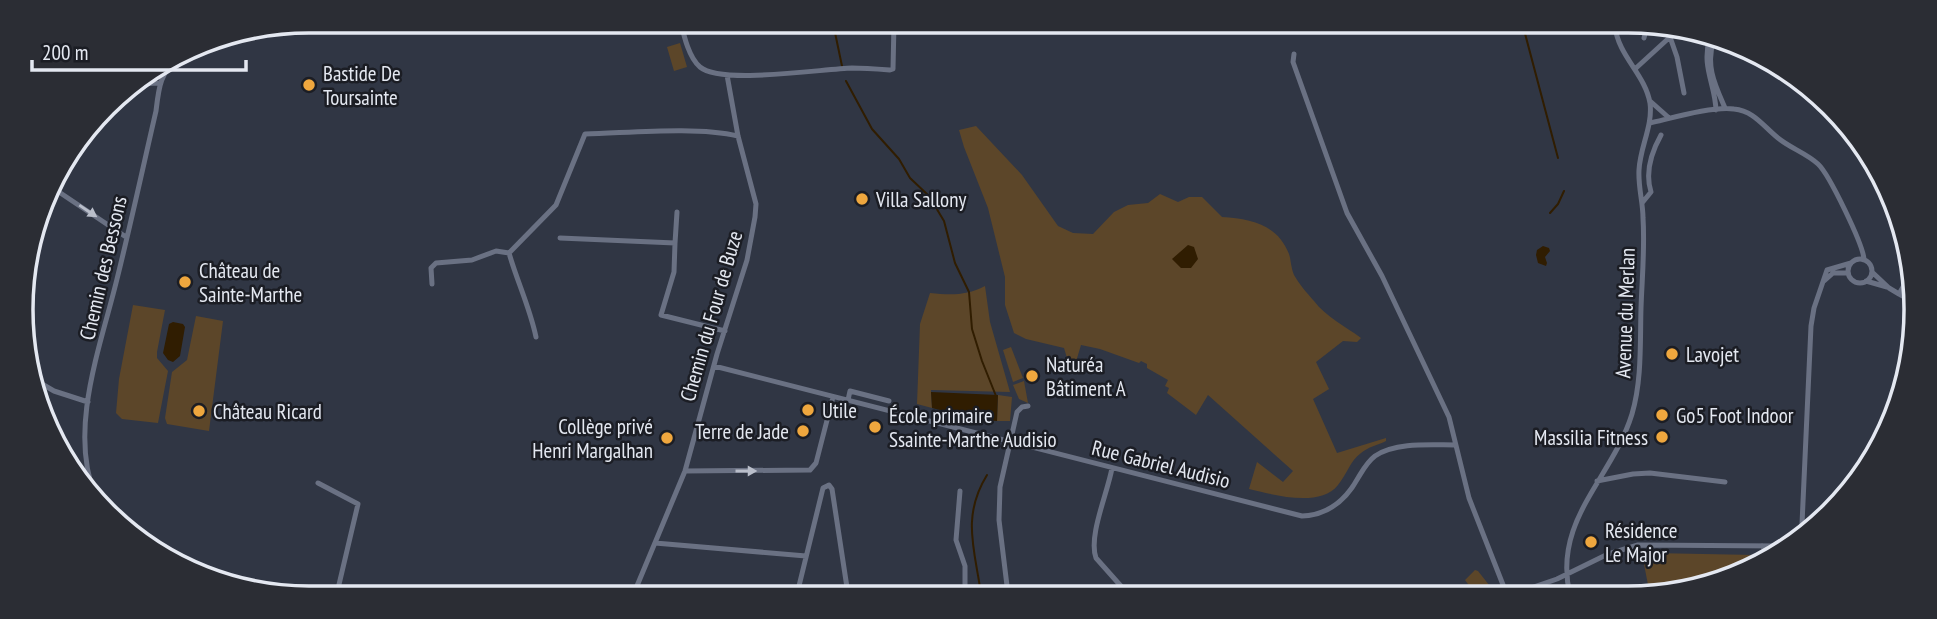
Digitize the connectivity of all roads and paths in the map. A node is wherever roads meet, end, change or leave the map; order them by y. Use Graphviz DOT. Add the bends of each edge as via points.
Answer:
graph roads {
  1 [pos="684,33"];
  2 [pos="894,33"];
  3 [pos="1617,33"];
  4 [pos="1645,34"];
  5 [pos="1670,37"];
  6 [pos="1644,38"];
  7 [pos="1708,46"];
  8 [pos="1711,47"];
  9 [pos="1294,54"];
  10 [pos="1634,69"];
  11 [pos="727,75"];
  12 [pos="162,76"];
  13 [pos="151,83"];
  14 [pos="160,83"];
  15 [pos="1684,93"];
  16 [pos="1650,101"];
  17 [pos="1726,108"];
  18 [pos="1716,110"];
  19 [pos="1671,118"];
  20 [pos="1650,123"];
  21 [pos="1661,135"];
  22 [pos="738,136"];
  23 [pos="59,192"];
  24 [pos="1642,203"];
  25 [pos="677,212"];
  26 [pos="126,237"];
  27 [pos="560,238"];
  28 [pos="675,243"];
  29 [pos="509,253"];
  30 [pos="1864,260"];
  31 [pos="1851,263"];
  32 [pos="1872,272"];
  33 [pos="1848,273"];
  34 [pos="1866,281"];
  35 [pos="432,284"];
  36 [pos="1820,286"];
  37 [pos="1903,287"];
  38 [pos="1889,288"];
  39 [pos="1899,294"];
  40 [pos="1903,296"];
  41 [pos="725,331"];
  42 [pos="536,338"];
  43 [pos="714,366"];
  44 [pos="44,385"];
  45 [pos="833,397"];
  46 [pos="848,400"];
  47 [pos="889,401"];
  48 [pos="88,402"];
  49 [pos="1028,406"];
  50 [pos="1010,442"];
  51 [pos="1455,445"];
  52 [pos="1112,468"];
  53 [pos="685,471"];
  54 [pos="87,474"];
  55 [pos="1597,481"];
  56 [pos="1725,482"];
  57 [pos="318,483"];
  58 [pos="960,491"];
  59 [pos="1803,523"];
  60 [pos="655,543"];
  61 [pos="1765,547"];
  62 [pos="1769,547"];
  63 [pos="806,556"];
  64 [pos="1566,575"];
  65 [pos="339,586"];
  66 [pos="637,586"];
  67 [pos="799,586"];
  68 [pos="847,586"];
  69 [pos="965,586"];
  70 [pos="1007,586"];
  71 [pos="1121,586"];
  72 [pos="1505,586"];
  73 [pos="1535,586"];
  74 [pos="1568,586"];
  1 -- 11 [label="street" via="699,67"];
  2 -- 11 [label="street" via="890,70"];
  3 -- 10 [label="street, Avenue du Merlan"];
  4 -- 6 [label="street"];
  5 -- 10 [label="street"];
  5 -- 15 [label="street"];
  7 -- 18 [label="street" via="1707,71"];
  8 -- 17 [label="street" via="1710,70"];
  9 -- 51 [label="street" via="1347,213 1449,417"];
  10 -- 16 [label="street, Avenue du Merlan"];
  11 -- 22 [label="street, Chemin du Four de Buze"];
  12 -- 14 [label="street, Chemin des Bessons"];
  13 -- 14 [label="street"];
  14 -- 26 [label="street, Chemin des Bessons"];
  16 -- 19 [label="street"];
  16 -- 20 [label="street, Avenue du Merlan"];
  17 -- 18 [label="street"];
  17 -- 30 [label="street" via="1750,113 1818,163 1850,220"];
  18 -- 19 [label="street"];
  19 -- 20 [label="street"];
  20 -- 24 [label="street, Avenue du Merlan" via="1638,180"];
  21 -- 24 [label="street" via="1648,170 1651,192"];
  22 -- 29 [label="street" via="585,134 555,205"];
  22 -- 41 [label="street, Chemin du Four de Buze" via="756,204 747,260"];
  23 -- 26 [label="street, one-way"];
  24 -- 55 [label="street, Avenue du Merlan" via="1637,392 1631,418"];
  25 -- 28 [label="street"];
  26 -- 48 [label="street, Chemin des Bessons"];
  27 -- 28 [label="street"];
  28 -- 41 [label="street" via="674,272 661,315"];
  29 -- 35 [label="street" via="496,251 472,260 436,263 431,268"];
  29 -- 42 [label="street"];
  30 -- 31 [label="street"];
  30 -- 32 [label="street"];
  31 -- 33 [label="street"];
  31 -- 36 [label="street" via="1827,270"];
  32 -- 34 [label="street"];
  32 -- 38 [label="street"];
  33 -- 34 [label="street" via="1857,283"];
  33 -- 36 [label="street" via="1832,273"];
  34 -- 38 [label="street"];
  36 -- 59 [label="street" via="1811,326"];
  37 -- 39 [label="street"];
  38 -- 39 [label="street"];
  39 -- 40 [label="street"];
  41 -- 43 [label="street, Chemin du Four de Buze"];
  43 -- 45 [label="street, Rue Gabriel Audisio"];
  43 -- 53 [label="street, Chemin du Four de Buze"];
  44 -- 48 [label="street"];
  45 -- 46 [label="street, Rue Gabriel Audisio"];
  53 -- 45 [label="street, one-way" via="807,471 817,463"];
  46 -- 47 [label="street" via="850,391"];
  46 -- 50 [label="street, Rue Gabriel Audisio"];
  48 -- 54 [label="street, Chemin des Bessons"];
  49 -- 50 [label="street" via="1017,412"];
  50 -- 52 [label="street, Rue Gabriel Audisio"];
  50 -- 70 [label="street" via="1000,487 999,520"];
  51 -- 52 [label="street, Rue Gabriel Audisio" via="1405,447 1378,454 1341,500 1311,515 1286,513"];
  51 -- 72 [label="street" via="1469,498"];
  52 -- 71 [label="street" via="1094,552"];
  53 -- 60 [label="street, Chemin du Four de Buze"];
  55 -- 56 [label="street" via="1650,473"];
  55 -- 64 [label="street, Avenue du Merlan" via="1571,535"];
  57 -- 65 [label="street" via="358,504"];
  58 -- 69 [label="street" via="956,540 965,566"];
  60 -- 63 [label="street"];
  60 -- 66 [label="street, Chemin du Four de Buze"];
  61 -- 62 [label="street"];
  61 -- 64 [label="street" via="1638,545"];
  63 -- 67 [label="street"];
  63 -- 68 [label="street" via="823,488 828,485"];
  64 -- 73 [label="street"];
  64 -- 74 [label="street, Avenue du Merlan"];
}
